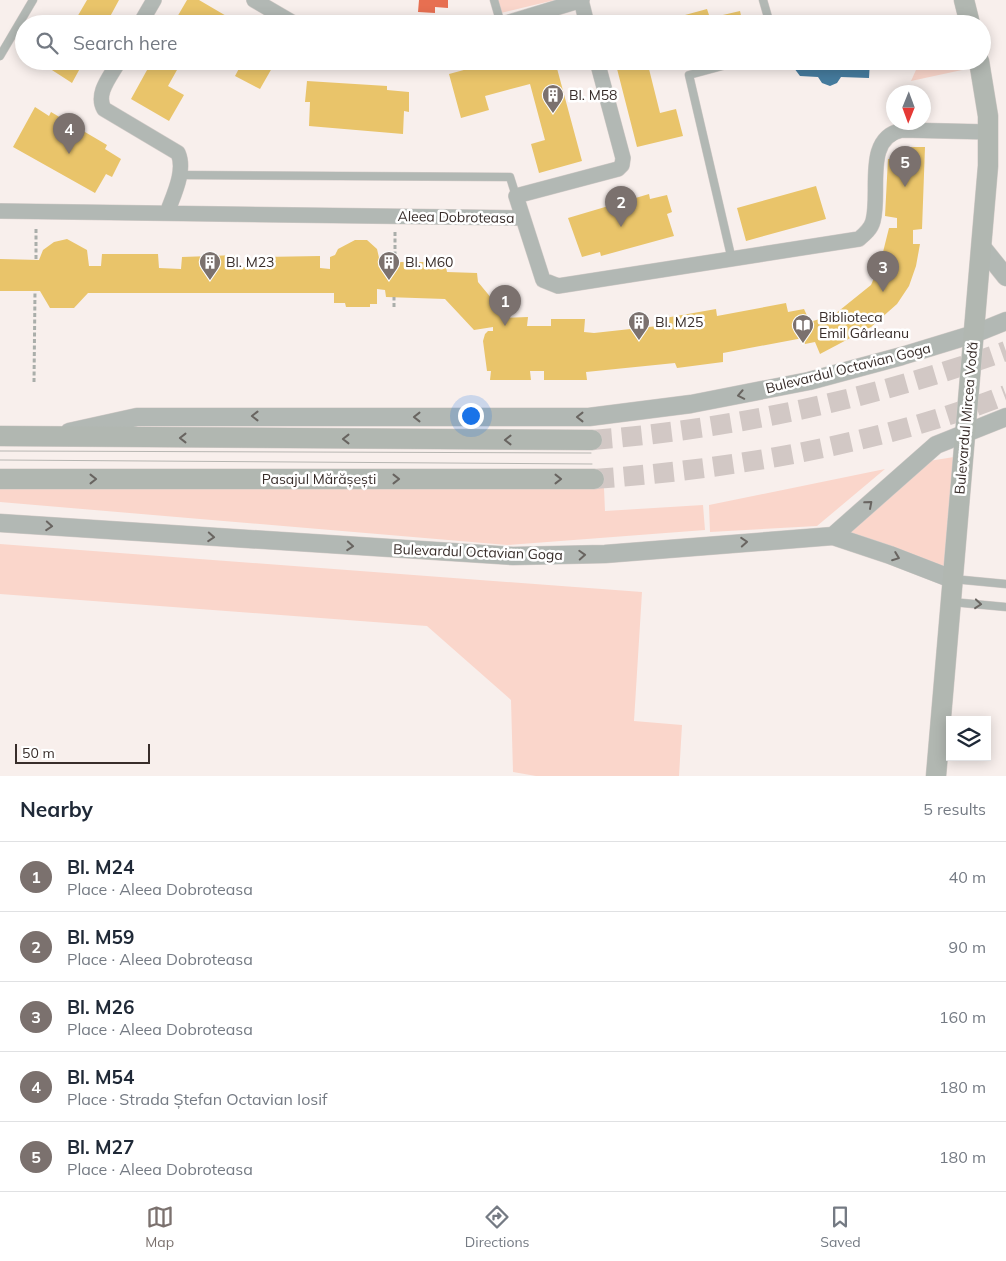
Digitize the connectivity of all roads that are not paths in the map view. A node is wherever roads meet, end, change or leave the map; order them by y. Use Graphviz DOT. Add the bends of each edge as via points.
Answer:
graph roads {
  1 [pos="33,0"];
  2 [pos="154,0"];
  3 [pos="254,0"];
  4 [pos="494,0"];
  5 [pos="581,0"];
  6 [pos="763,0"];
  7 [pos="964,0"];
  8 [pos="24,15"];
  9 [pos="145,15"];
  10 [pos="279,15"];
  11 [pos="499,15"];
  12 [pos="532,15"];
  13 [pos="585,15"];
  14 [pos="767,15"];
  15 [pos="968,15"];
  16 [pos="15,31"];
  17 [pos="0,56"];
  18 [pos="114,70"];
  19 [pos="599,70"];
  20 [pos="707,70"];
  21 [pos="980,70"];
  22 [pos="989,132"];
  23 [pos="179,175"];
  24 [pos="516,196"];
  25 [pos="0,211"];
  26 [pos="167,213"];
  27 [pos="521,218"];
  28 [pos="982,247"];
  29 [pos="732,260"];
  30 [pos="1006,277"];
  31 [pos="1006,321"];
  32 [pos="974,334"];
  33 [pos="1006,417"];
  34 [pos="965,434"];
  35 [pos="0,436"];
  36 [pos="44,437"];
  37 [pos="592,440"];
  38 [pos="0,479"];
  39 [pos="594,479"];
  40 [pos="0,523"];
  41 [pos="833,536"];
  42 [pos="952,579"];
  43 [pos="1006,584"];
  44 [pos="950,602"];
  45 [pos="1006,607"];
  46 [pos="936,776"];
  1 -- 8 [label="lane"];
  2 -- 9 [label="street"];
  3 -- 10 [label="street"];
  4 -- 11 [label="lane"];
  5 -- 12 [label="street"];
  5 -- 13 [label="street"];
  6 -- 14 [label="lane"];
  7 -- 15 [label="main road"];
  16 -- 17 [label="lane"];
  18 -- 23 [label="street" via="100,98 104,109 178,153 182,163"];
  19 -- 24 [label="street" via="623,158 622,165 618,169"];
  20 -- 29 [label="lane" via="689,75"];
  21 -- 22 [label="main road, Bulevardul Mircea Vodă"];
  22 -- 28 [label="main road, Bulevardul Mircea Vodă"];
  22 -- 29 [label="street, Aleea Dobroteasa" via="902,130 888,135 879,147 873,222 866,233 850,242"];
  23 -- 24 [label="lane" via="510,177"];
  23 -- 26 [label="street"];
  24 -- 27 [label="street"];
  25 -- 26 [label="street, Aleea Dobroteasa"];
  26 -- 27 [label="street, Aleea Dobroteasa"];
  27 -- 29 [label="street, Aleea Dobroteasa" via="543,280 558,286"];
  28 -- 30 [label="street"];
  28 -- 32 [label="main road, Bulevardul Mircea Vodă"];
  31 -- 32 [label="street, Bulevardul Octavian Goga"];
  32 -- 34 [label="main road, Bulevardul Mircea Vodă"];
  32 -- 36 [label="street, Bulevardul Octavian Goga, one-way" via="809,381 691,404 589,417 138,417"];
  33 -- 34 [label="street"];
  41 -- 34 [label="street, one-way" via="936,445"];
  34 -- 42 [label="main road, Bulevardul Mircea Vodă"];
  35 -- 36 [label="main road, Bulevardul Octavian Goga"];
  37 -- 36 [label="main road, one-way"];
  38 -- 39 [label="main road, Pasajul Mărășești, one-way"];
  40 -- 41 [label="street, Bulevardul Octavian Goga, one-way" via="513,556 605,554"];
  41 -- 42 [label="street, one-way"];
  42 -- 43 [label="lane"];
  42 -- 44 [label="main road, Bulevardul Mircea Vodă"];
  44 -- 45 [label="lane, one-way"];
  44 -- 46 [label="main road, Bulevardul Mircea Vodă"];
}
